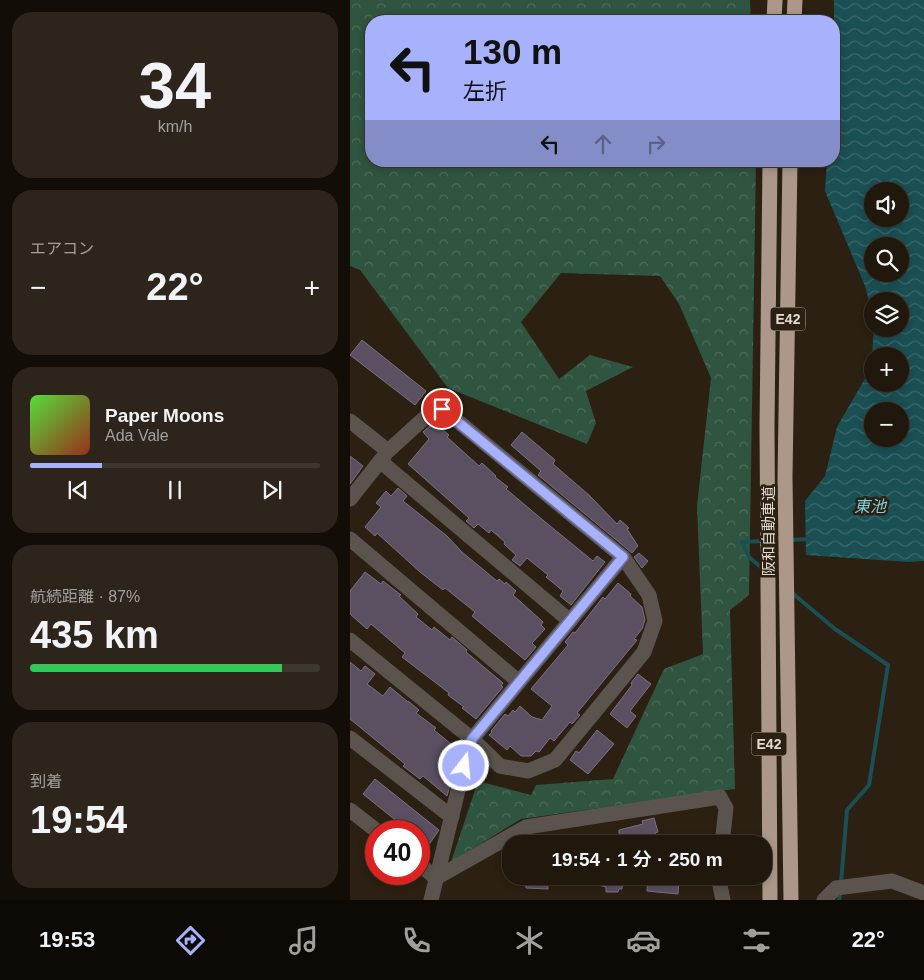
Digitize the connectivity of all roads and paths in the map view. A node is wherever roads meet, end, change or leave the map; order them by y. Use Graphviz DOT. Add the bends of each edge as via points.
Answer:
graph roads {
  1 [pos="775,0"];
  2 [pos="795,0"];
  3 [pos="774,15"];
  4 [pos="794,15"];
  5 [pos="770,167"];
  6 [pos="790,167"];
  7 [pos="350,421"];
  8 [pos="384,456"];
  9 [pos="350,499"];
  10 [pos="350,539"];
  11 [pos="623,557"];
  12 [pos="570,621"];
  13 [pos="351,642"];
  14 [pos="519,682"];
  15 [pos="350,738"];
  16 [pos="472,739"];
  17 [pos="350,810"];
  18 [pos="452,817"];
  19 [pos="365,822"];
  20 [pos="512,835"];
  21 [pos="723,835"];
  22 [pos="502,841"];
  23 [pos="430,873"];
  24 [pos="436,878"];
  25 [pos="720,885"];
  26 [pos="924,893"];
  27 [pos="431,900"];
  28 [pos="724,900"];
  29 [pos="770,900"];
  30 [pos="791,900"];
  31 [pos="824,900"];
  1 -- 3 [label="highway"];
  2 -- 4 [label="highway"];
  5 -- 29 [label="highway, 阪和自動車道 / E42"];
  6 -- 30 [label="highway, 阪和自動車道 / E42" via="785,477"];
  7 -- 8 [label="street"];
  8 -- 9 [label="street"];
  8 -- 11 [label="street" via="431,412 442,409"];
  8 -- 12 [label="street"];
  10 -- 14 [label="street"];
  11 -- 12 [label="street"];
  11 -- 16 [label="street" via="650,595 655,622 644,652 555,760 528,771 500,766"];
  12 -- 14 [label="street"];
  13 -- 16 [label="street"];
  14 -- 16 [label="street"];
  15 -- 18 [label="street"];
  16 -- 18 [label="street"];
  17 -- 19 [label="street"];
  18 -- 24 [label="street"];
  20 -- 21 [label="street" via="526,827 720,797 726,808"];
  22 -- 24 [label="street"];
  23 -- 24 [label="street"];
  24 -- 27 [label="street"];
  25 -- 28 [label="street"];
  26 -- 31 [label="street" via="892,881 836,888"];
}
